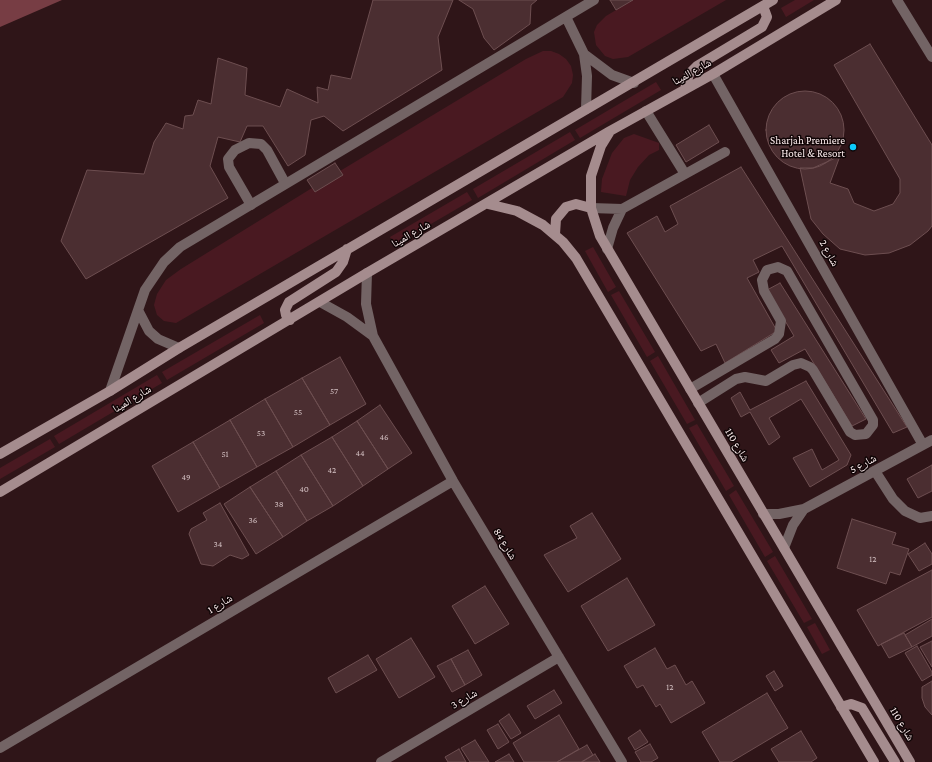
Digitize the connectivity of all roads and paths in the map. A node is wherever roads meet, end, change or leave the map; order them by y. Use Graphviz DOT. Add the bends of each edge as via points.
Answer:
graph roads {
  1 [pos="594,0"];
  2 [pos="773,0"];
  3 [pos="836,0"];
  4 [pos="898,0"];
  5 [pos="763,6"];
  6 [pos="566,17"];
  7 [pos="584,54"];
  8 [pos="932,57"];
  9 [pos="713,74"];
  10 [pos="634,83"];
  11 [pos="685,90"];
  12 [pos="586,109"];
  13 [pos="646,111"];
  14 [pos="610,131"];
  15 [pos="725,152"];
  16 [pos="685,174"];
  17 [pos="285,183"];
  18 [pos="488,204"];
  19 [pos="251,205"];
  20 [pos="591,208"];
  21 [pos="622,209"];
  22 [pos="555,234"];
  23 [pos="347,249"];
  24 [pos="607,249"];
  25 [pos="367,273"];
  26 [pos="320,302"];
  27 [pos="138,310"];
  28 [pos="290,320"];
  29 [pos="373,336"];
  30 [pos="179,348"];
  31 [pos="736,362"];
  32 [pos="745,377"];
  33 [pos="690,389"];
  34 [pos="110,391"];
  35 [pos="698,403"];
  36 [pos="928,442"];
  37 [pos="0,454"];
  38 [pos="875,472"];
  39 [pos="453,481"];
  40 [pos="0,492"];
  41 [pos="804,509"];
  42 [pos="763,514"];
  43 [pos="932,516"];
  44 [pos="784,548"];
  45 [pos="559,657"];
  46 [pos="842,707"];
  47 [pos="0,748"];
  48 [pos="381,762"];
  49 [pos="622,762"];
  50 [pos="874,762"];
  51 [pos="895,762"];
  52 [pos="910,762"];
  1 -- 6 [label="street"];
  2 -- 5 [label="main road, شارع المينا"];
  3 -- 9 [label="main road, شارع المينا"];
  4 -- 8 [label="street"];
  5 -- 10 [label="main road, شارع المينا"];
  5 -- 11 [label="main road" via="767,17 762,27 697,66 689,74"];
  6 -- 7 [label="street"];
  6 -- 17 [label="street"];
  7 -- 10 [label="street" via="607,72"];
  7 -- 12 [label="street" via="587,76"];
  9 -- 11 [label="main road, شارع المينا"];
  9 -- 36 [label="street, شارع 2"];
  10 -- 12 [label="main road, شارع المينا"];
  11 -- 13 [label="main road, شارع المينا"];
  12 -- 23 [label="main road, شارع المينا"];
  13 -- 14 [label="main road, شارع المينا"];
  13 -- 16 [label="street"];
  14 -- 18 [label="main road, شارع المينا"];
  14 -- 20 [label="main road, شارع 110" via="595,161 591,176"];
  15 -- 16 [label="street"];
  16 -- 21 [label="street"];
  17 -- 19 [label="street"];
  17 -- 19 [label="street" via="261,144 249,143 235,150 229,156 228,163"];
  18 -- 22 [label="main road" via="502,206 530,217"];
  18 -- 25 [label="main road, شارع المينا"];
  19 -- 27 [label="street" via="171,254 150,280"];
  20 -- 21 [label="street"];
  20 -- 22 [label="main road" via="581,204 566,207 556,219"];
  20 -- 24 [label="main road, شارع 110"];
  21 -- 24 [label="street"];
  22 -- 46 [label="main road" via="570,250"];
  23 -- 28 [label="main road" via="343,262 336,272 289,302 285,310"];
  23 -- 30 [label="main road, شارع المينا"];
  24 -- 33 [label="main road, شارع 110"];
  25 -- 26 [label="main road, شارع المينا"];
  25 -- 29 [label="street, شارع 84" via="366,304"];
  26 -- 28 [label="main road, شارع المينا"];
  26 -- 29 [label="street, شارع 84"];
  27 -- 30 [label="street" via="149,331 158,339"];
  27 -- 34 [label="street"];
  28 -- 40 [label="main road, شارع المينا"];
  29 -- 39 [label="street, شارع 84"];
  30 -- 34 [label="main road, شارع المينا"];
  31 -- 32 [label="street"];
  31 -- 32 [label="street" via="775,339 779,334 781,321 764,291 762,280 767,270 773,267 783,268 873,420 872,425 866,434 856,435 850,432 813,370 806,364 797,363 766,381"];
  31 -- 33 [label="street"];
  32 -- 35 [label="street" via="736,379"];
  33 -- 35 [label="main road, شارع 110"];
  34 -- 37 [label="main road, شارع المينا"];
  35 -- 42 [label="main road, شارع 110"];
  36 -- 38 [label="street, شارع 5"];
  38 -- 41 [label="street, شارع 5"];
  38 -- 43 [label="street" via="893,499 905,511 920,518"];
  39 -- 45 [label="street, شارع 84"];
  39 -- 47 [label="street, شارع 1"];
  41 -- 42 [label="street, شارع 5"];
  41 -- 44 [label="street, شارع 5" via="793,525"];
  42 -- 44 [label="main road, شارع 110"];
  44 -- 52 [label="main road, شارع 110"];
  45 -- 48 [label="street, شارع 3"];
  45 -- 49 [label="street, شارع 84"];
  46 -- 50 [label="main road"];
  46 -- 51 [label="main road" via="851,704 862,708"];
}
